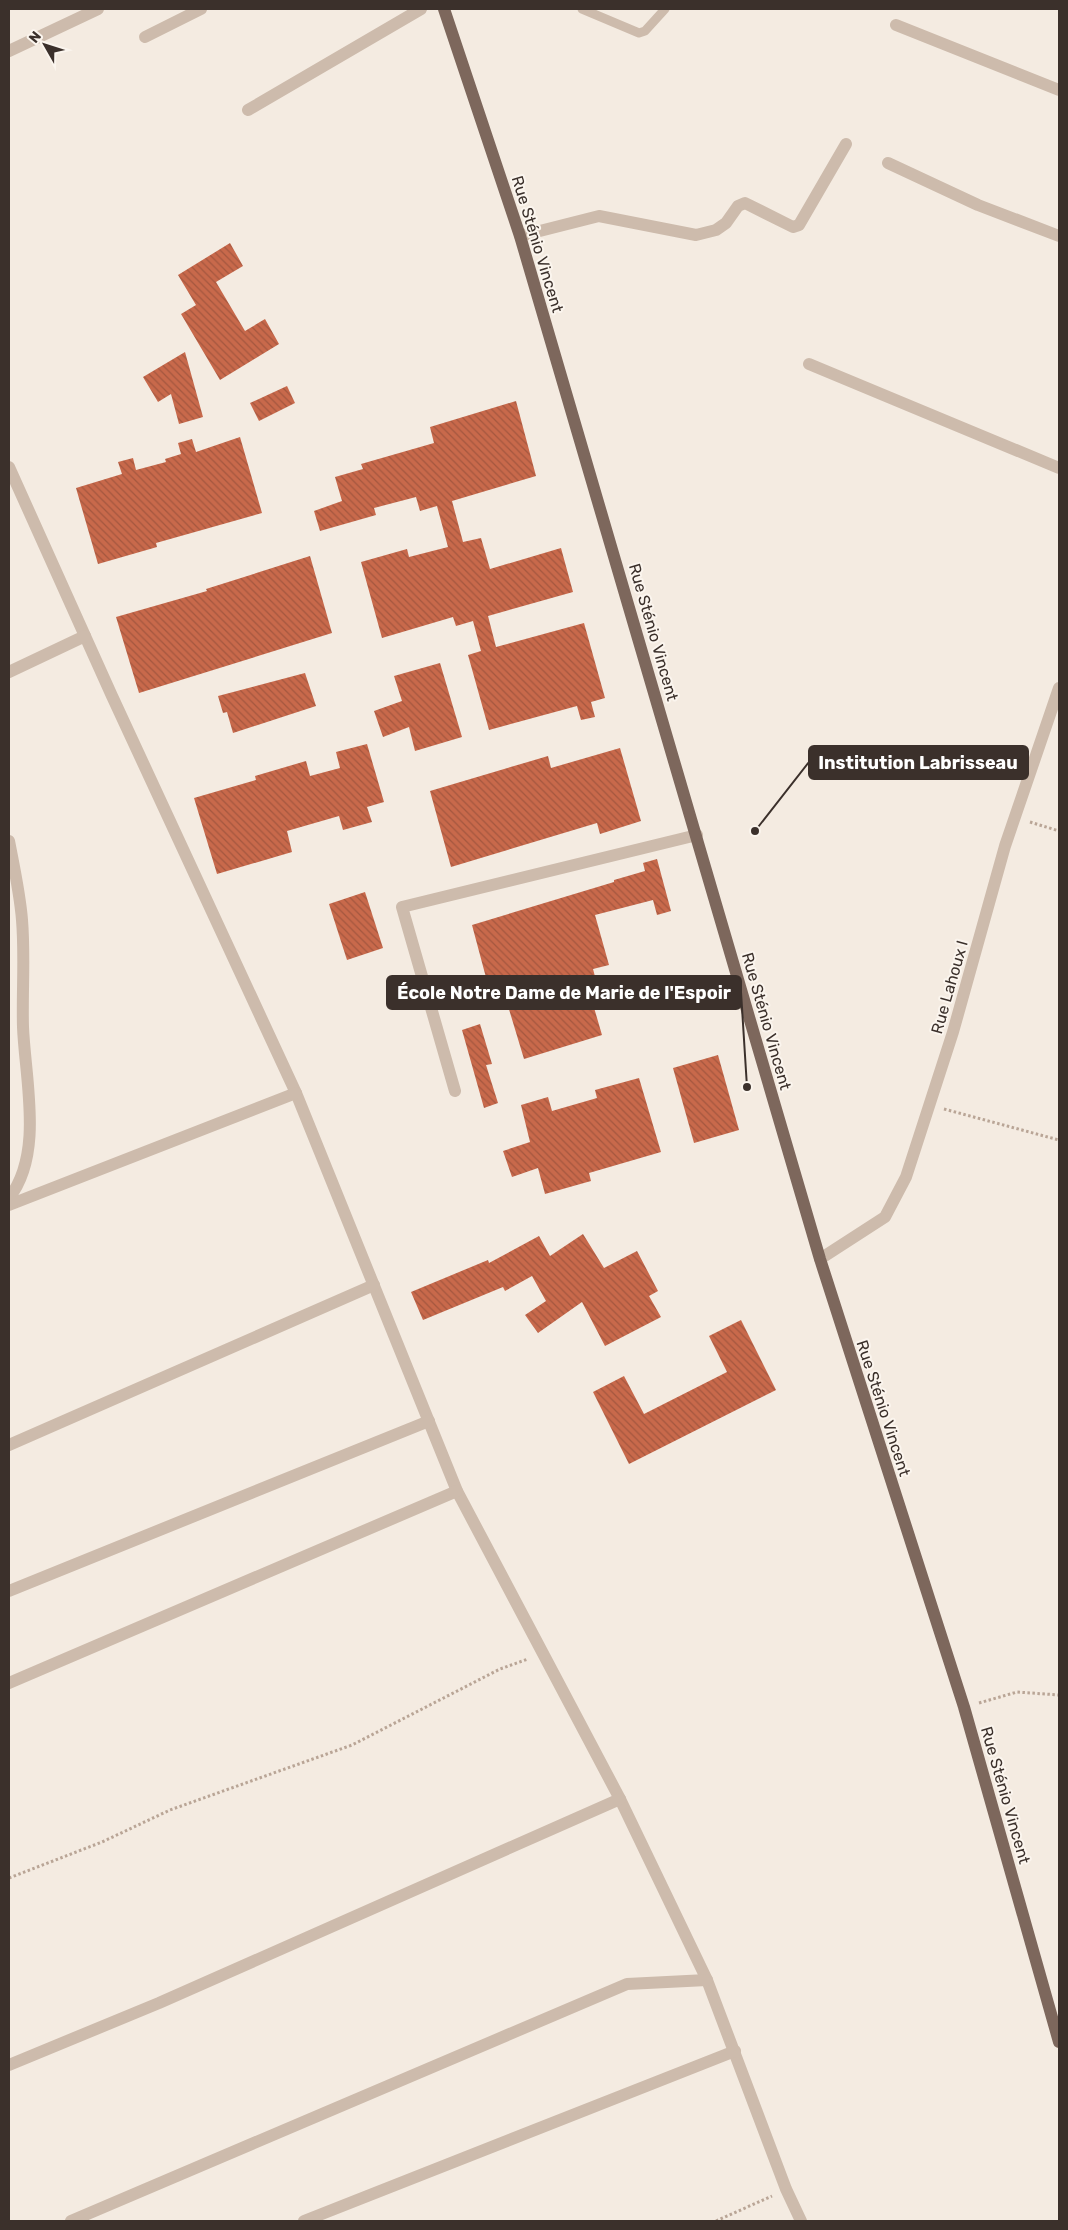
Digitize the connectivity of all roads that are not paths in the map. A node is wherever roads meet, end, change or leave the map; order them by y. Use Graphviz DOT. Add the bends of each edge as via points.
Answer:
graph roads {
  1 [pos="98,9"];
  2 [pos="201,9"];
  3 [pos="421,9"];
  4 [pos="444,9"];
  5 [pos="582,9"];
  6 [pos="665,9"];
  7 [pos="896,25"];
  8 [pos="145,37"];
  9 [pos="9,51"];
  10 [pos="1059,90"];
  11 [pos="248,110"];
  12 [pos="846,144"];
  13 [pos="888,163"];
  14 [pos="520,236"];
  15 [pos="1059,236"];
  16 [pos="809,364"];
  17 [pos="9,467"];
  18 [pos="1059,468"];
  19 [pos="85,636"];
  20 [pos="9,672"];
  21 [pos="1059,688"];
  22 [pos="696,835"];
  23 [pos="9,841"];
  24 [pos="455,1091"];
  25 [pos="296,1093"];
  26 [pos="9,1198"];
  27 [pos="9,1205"];
  28 [pos="820,1259"];
  29 [pos="374,1285"];
  30 [pos="429,1421"];
  31 [pos="9,1445"];
  32 [pos="457,1491"];
  33 [pos="9,1590"];
  34 [pos="9,1683"];
  35 [pos="620,1800"];
  36 [pos="707,1980"];
  37 [pos="1059,2042"];
  38 [pos="735,2051"];
  39 [pos="9,2065"];
  40 [pos="71,2221"];
  41 [pos="304,2221"];
  42 [pos="801,2221"];
  1 -- 9 [label="street"];
  2 -- 8 [label="street"];
  3 -- 11 [label="street"];
  4 -- 14 [label="main road, Rue Sténio Vincent"];
  5 -- 6 [label="lane" via="639,33 645,31"];
  7 -- 10 [label="street"];
  12 -- 14 [label="street" via="799,225 793,227 745,203 738,206 726,223 716,230 696,235 599,216"];
  13 -- 15 [label="street" via="970,202"];
  14 -- 22 [label="main road, Rue Sténio Vincent"];
  16 -- 18 [label="street"];
  17 -- 19 [label="street"];
  19 -- 20 [label="street"];
  19 -- 25 [label="street"];
  21 -- 28 [label="street, Rue Lahoux I" via="1015,818 953,1032 906,1177 885,1217"];
  22 -- 24 [label="street" via="402,907"];
  22 -- 28 [label="main road, Rue Sténio Vincent"];
  23 -- 26 [label="street" via="22,918 23,1027 30,1123 24,1165 16,1189"];
  25 -- 27 [label="street"];
  25 -- 29 [label="street"];
  28 -- 37 [label="main road, Rue Sténio Vincent" via="964,1707"];
  29 -- 30 [label="street"];
  29 -- 31 [label="street"];
  30 -- 32 [label="street"];
  30 -- 33 [label="street"];
  32 -- 34 [label="street"];
  32 -- 35 [label="street"];
  35 -- 36 [label="street"];
  35 -- 39 [label="street" via="159,2003"];
  36 -- 38 [label="street"];
  36 -- 40 [label="street" via="627,1984"];
  38 -- 41 [label="street"];
  38 -- 42 [label="street"];
}
